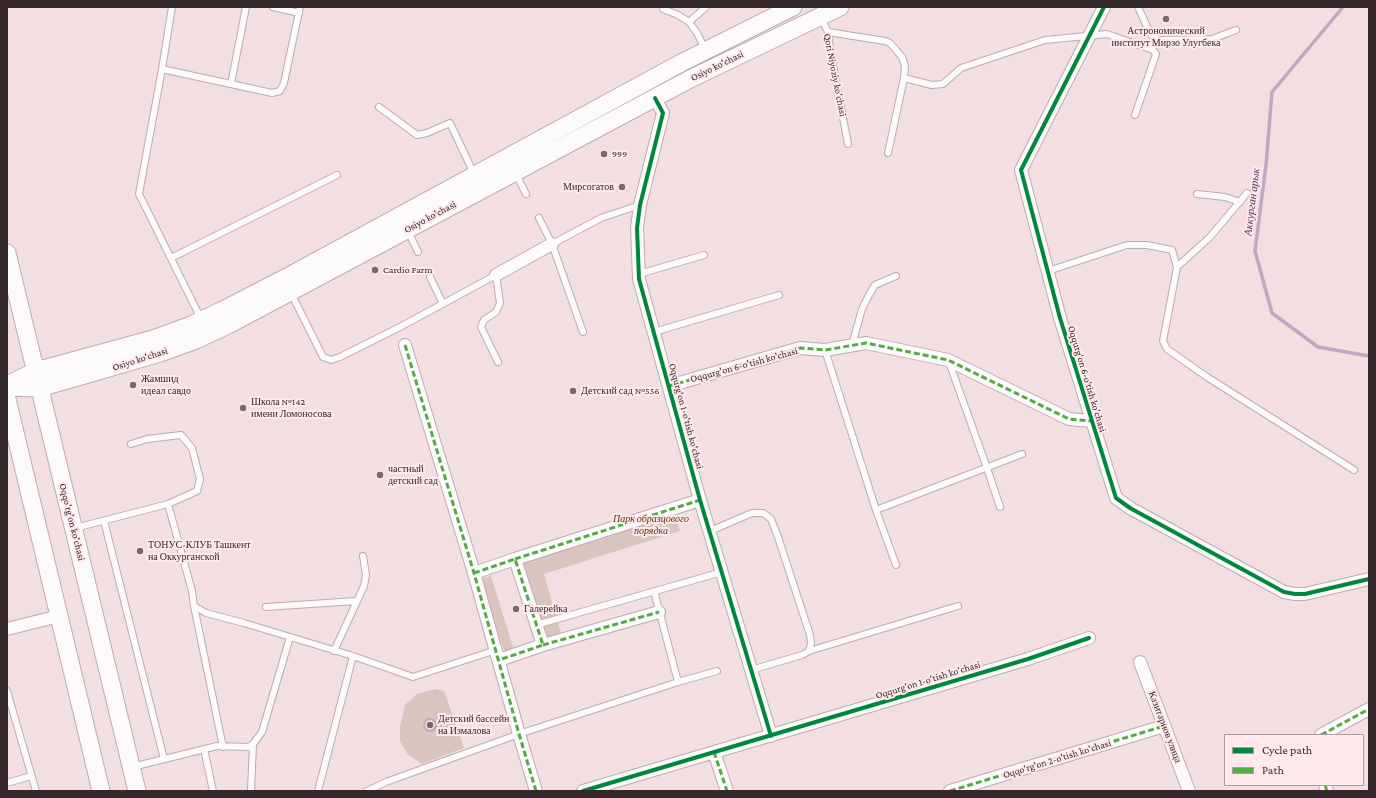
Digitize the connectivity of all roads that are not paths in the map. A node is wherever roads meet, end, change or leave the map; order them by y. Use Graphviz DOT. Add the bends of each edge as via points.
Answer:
graph roads {
  1 [pos="172,7"];
  2 [pos="246,7"];
  3 [pos="273,7"];
  4 [pos="663,7"];
  5 [pos="706,7"];
  6 [pos="793,7"];
  7 [pos="840,7"];
  8 [pos="1104,7"];
  9 [pos="1138,7"];
  10 [pos="300,10"];
  11 [pos="819,12"];
  12 [pos="689,22"];
  13 [pos="1236,30"];
  14 [pos="828,32"];
  15 [pos="1090,36"];
  16 [pos="706,51"];
  17 [pos="715,67"];
  18 [pos="162,69"];
  19 [pos="904,78"];
  20 [pos="647,82"];
  21 [pos="231,84"];
  22 [pos="655,98"];
  23 [pos="379,107"];
  24 [pos="1135,114"];
  25 [pos="848,144"];
  26 [pos="888,153"];
  27 [pos="515,172"];
  28 [pos="337,175"];
  29 [pos="475,175"];
  30 [pos="1247,193"];
  31 [pos="526,194"];
  32 [pos="1197,194"];
  33 [pos="1240,202"];
  34 [pos="640,205"];
  35 [pos="538,218"];
  36 [pos="407,229"];
  37 [pos="552,244"];
  38 [pos="418,252"];
  39 [pos="7,253"];
  40 [pos="704,255"];
  41 [pos="171,258"];
  42 [pos="1177,267"];
  43 [pos="1048,271"];
  44 [pos="639,274"];
  45 [pos="496,275"];
  46 [pos="896,276"];
  47 [pos="430,277"];
  48 [pos="290,292"];
  49 [pos="779,295"];
  50 [pos="442,304"];
  51 [pos="202,320"];
  52 [pos="583,332"];
  53 [pos="654,332"];
  54 [pos="406,345"];
  55 [pos="852,345"];
  56 [pos="825,350"];
  57 [pos="948,360"];
  58 [pos="498,362"];
  59 [pos="36,371"];
  60 [pos="7,386"];
  61 [pos="669,386"];
  62 [pos="40,388"];
  63 [pos="7,399"];
  64 [pos="1092,420"];
  65 [pos="131,444"];
  66 [pos="1022,454"];
  67 [pos="987,468"];
  68 [pos="1354,470"];
  69 [pos="700,500"];
  70 [pos="168,504"];
  71 [pos="1000,506"];
  72 [pos="876,510"];
  73 [pos="104,520"];
  74 [pos="74,528"];
  75 [pos="710,531"];
  76 [pos="363,556"];
  77 [pos="515,559"];
  78 [pos="896,565"];
  79 [pos="722,572"];
  80 [pos="474,573"];
  81 [pos="1369,579"];
  82 [pos="654,591"];
  83 [pos="356,601"];
  84 [pos="194,606"];
  85 [pos="958,606"];
  86 [pos="266,607"];
  87 [pos="659,612"];
  88 [pos="59,616"];
  89 [pos="536,625"];
  90 [pos="7,629"];
  91 [pos="290,637"];
  92 [pos="1089,638"];
  93 [pos="543,645"];
  94 [pos="334,651"];
  95 [pos="809,651"];
  96 [pos="497,655"];
  97 [pos="353,656"];
  98 [pos="1140,662"];
  99 [pos="751,670"];
  100 [pos="717,671"];
  101 [pos="678,682"];
  102 [pos="7,691"];
  103 [pos="1369,709"];
  104 [pos="1164,726"];
  105 [pos="518,734"];
  106 [pos="1323,734"];
  107 [pos="771,736"];
  108 [pos="253,744"];
  109 [pos="223,746"];
  110 [pos="204,750"];
  111 [pos="714,752"];
  112 [pos="164,759"];
  113 [pos="131,767"];
  114 [pos="32,776"];
  115 [pos="7,783"];
  116 [pos="36,791"];
  117 [pos="101,791"];
  118 [pos="137,791"];
  119 [pos="213,791"];
  120 [pos="251,791"];
  121 [pos="318,791"];
  122 [pos="367,791"];
  123 [pos="536,791"];
  124 [pos="583,791"];
  125 [pos="727,791"];
  126 [pos="950,791"];
  127 [pos="1189,791"];
  1 -- 18 [label="lane"];
  2 -- 21 [label="lane"];
  3 -- 10 [label="lane"];
  4 -- 12 [label="lane"];
  5 -- 12 [label="lane"];
  6 -- 16 [label="main road, Osiyo ko'chasi"];
  7 -- 11 [label="main road, Osiyo ko'chasi"];
  8 -- 15 [label="street, Oqqurg'on 6-o'tish ko'chasi"];
  9 -- 13 [label="lane" via="1151,35 1158,40 1212,39"];
  10 -- 21 [label="lane" via="280,91 272,93"];
  11 -- 14 [label="lane, Qori Niyoziy ko'chasi"];
  11 -- 17 [label="main road, Osiyo ko'chasi"];
  12 -- 16 [label="lane"];
  14 -- 19 [label="lane" via="890,43 902,57 905,66"];
  14 -- 25 [label="lane, Qori Niyoziy ko'chasi"];
  15 -- 19 [label="lane" via="1045,40 961,68 943,84 932,85"];
  15 -- 24 [label="lane" via="1106,34 1152,50 1156,54"];
  15 -- 43 [label="street, Oqqurg'on 6-o'tish ko'chasi" via="1021,170"];
  16 -- 17 [label="main road"];
  16 -- 20 [label="main road, Osiyo ko'chasi"];
  17 -- 22 [label="main road, Osiyo ko'chasi"];
  18 -- 21 [label="lane"];
  18 -- 41 [label="lane" via="139,194"];
  19 -- 26 [label="lane"];
  20 -- 22 [label="main road"];
  20 -- 29 [label="main road, Osiyo ko'chasi"];
  22 -- 27 [label="main road, Osiyo ko'chasi"];
  22 -- 34 [label="street, Oqqurg'on 1-o'tish ko'chasi" via="663,113"];
  23 -- 29 [label="lane" via="417,135 450,123"];
  27 -- 31 [label="lane"];
  27 -- 36 [label="main road, Osiyo ko'chasi"];
  28 -- 41 [label="lane"];
  29 -- 51 [label="main road, Osiyo ko'chasi" via="290,276"];
  30 -- 33 [label="lane"];
  32 -- 33 [label="lane" via="1225,196"];
  33 -- 42 [label="lane" via="1210,237"];
  34 -- 37 [label="lane" via="601,218"];
  34 -- 44 [label="street, Oqqurg'on 1-o'tish ko'chasi" via="637,228"];
  35 -- 37 [label="lane"];
  36 -- 38 [label="lane"];
  36 -- 48 [label="main road, Osiyo ko'chasi"];
  37 -- 45 [label="street"];
  37 -- 52 [label="lane"];
  39 -- 59 [label="main road, Oqqo'rg'on ko'chasi"];
  40 -- 44 [label="lane"];
  41 -- 51 [label="lane"];
  42 -- 43 [label="lane" via="1172,250 1147,245 1127,245"];
  42 -- 68 [label="lane" via="1163,341 1167,349"];
  43 -- 64 [label="street, Oqqurg'on 6-o'tish ko'chasi"];
  44 -- 53 [label="street, Oqqurg'on 1-o'tish ko'chasi"];
  45 -- 50 [label="lane"];
  45 -- 58 [label="lane" via="500,303 496,312 484,320 482,327"];
  46 -- 55 [label="lane" via="875,285 862,309"];
  47 -- 50 [label="lane"];
  48 -- 50 [label="lane" via="323,357 331,360"];
  48 -- 62 [label="main road, Osiyo ko'chasi" via="196,340"];
  49 -- 53 [label="lane"];
  51 -- 59 [label="main road, Osiyo ko'chasi" via="153,339"];
  53 -- 61 [label="street, Oqqurg'on 1-o'tish ko'chasi"];
  54 -- 80 [label="street"];
  55 -- 56 [label="street, Oqqurg'on 6-o'tish ko'chasi"];
  55 -- 57 [label="street, Oqqurg'on 6-o'tish ko'chasi" via="866,343"];
  56 -- 61 [label="street, Oqqurg'on 6-o'tish ko'chasi" via="800,348"];
  56 -- 72 [label="lane"];
  57 -- 64 [label="street, Oqqurg'on 6-o'tish ko'chasi" via="1069,419"];
  57 -- 67 [label="lane"];
  59 -- 60 [label="main road, Osiyo ko'chasi"];
  59 -- 62 [label="main road, Oqqo'rg'on ko'chasi"];
  60 -- 62 [label="main road, Osiyo ko'chasi"];
  61 -- 69 [label="street, Oqqurg'on 1-o'tish ko'chasi"];
  62 -- 74 [label="main road, Oqqo'rg'on ko'chasi"];
  63 -- 88 [label="main road"];
  64 -- 81 [label="street, Oqqurg'on 6-o'tish ko'chasi" via="1116,498 1130,508 1284,592 1305,594"];
  65 -- 70 [label="lane" via="147,439 181,435 192,448 200,479 197,491"];
  66 -- 67 [label="lane"];
  67 -- 71 [label="lane"];
  67 -- 72 [label="lane"];
  69 -- 75 [label="street, Oqqurg'on 1-o'tish ko'chasi"];
  69 -- 77 [label="street"];
  70 -- 73 [label="lane"];
  70 -- 84 [label="lane"];
  72 -- 78 [label="lane"];
  73 -- 74 [label="lane"];
  73 -- 112 [label="lane"];
  74 -- 113 [label="main road, Oqqo'rg'on ko'chasi"];
  75 -- 79 [label="street, Oqqurg'on 1-o'tish ko'chasi"];
  75 -- 95 [label="lane" via="752,513 763,513 771,519 810,635"];
  76 -- 83 [label="lane" via="366,575 364,586"];
  77 -- 80 [label="street"];
  77 -- 89 [label="street"];
  79 -- 82 [label="lane"];
  79 -- 99 [label="street, Oqqurg'on 1-o'tish ko'chasi"];
  80 -- 96 [label="street"];
  82 -- 87 [label="lane"];
  82 -- 89 [label="lane"];
  83 -- 86 [label="lane"];
  83 -- 94 [label="lane"];
  84 -- 91 [label="lane" via="206,614"];
  84 -- 109 [label="lane"];
  85 -- 95 [label="lane"];
  87 -- 93 [label="street"];
  87 -- 101 [label="lane"];
  88 -- 90 [label="street"];
  88 -- 117 [label="main road"];
  89 -- 93 [label="street"];
  91 -- 94 [label="lane"];
  91 -- 108 [label="lane" via="262,732"];
  92 -- 107 [label="street, Oqqurg'on 1-o'tish ko'chasi"];
  93 -- 96 [label="street"];
  94 -- 97 [label="lane"];
  95 -- 99 [label="lane"];
  96 -- 97 [label="lane" via="413,677"];
  96 -- 105 [label="street"];
  97 -- 121 [label="lane"];
  98 -- 104 [label="street, Казитарнов улица"];
  99 -- 107 [label="street, Oqqurg'on 1-o'tish ko'chasi"];
  100 -- 101 [label="lane"];
  101 -- 105 [label="lane"];
  102 -- 114 [label="lane"];
  103 -- 106 [label="street"];
  104 -- 126 [label="street, Oqqo'rg'on 2-o'tish ko'chasi"];
  104 -- 127 [label="street, Казитарнов улица"];
  105 -- 122 [label="lane"];
  105 -- 123 [label="street"];
  107 -- 111 [label="street, Oqqurg'on 1-o'tish ko'chasi"];
  108 -- 109 [label="lane" via="249,747"];
  108 -- 120 [label="lane"];
  109 -- 110 [label="lane"];
  110 -- 112 [label="lane"];
  110 -- 119 [label="lane"];
  111 -- 124 [label="street, Oqqurg'on 1-o'tish ko'chasi"];
  111 -- 125 [label="street"];
  112 -- 113 [label="lane"];
  113 -- 118 [label="main road, Oqqo'rg'on ko'chasi"];
  114 -- 115 [label="lane"];
  114 -- 116 [label="lane"];
}
